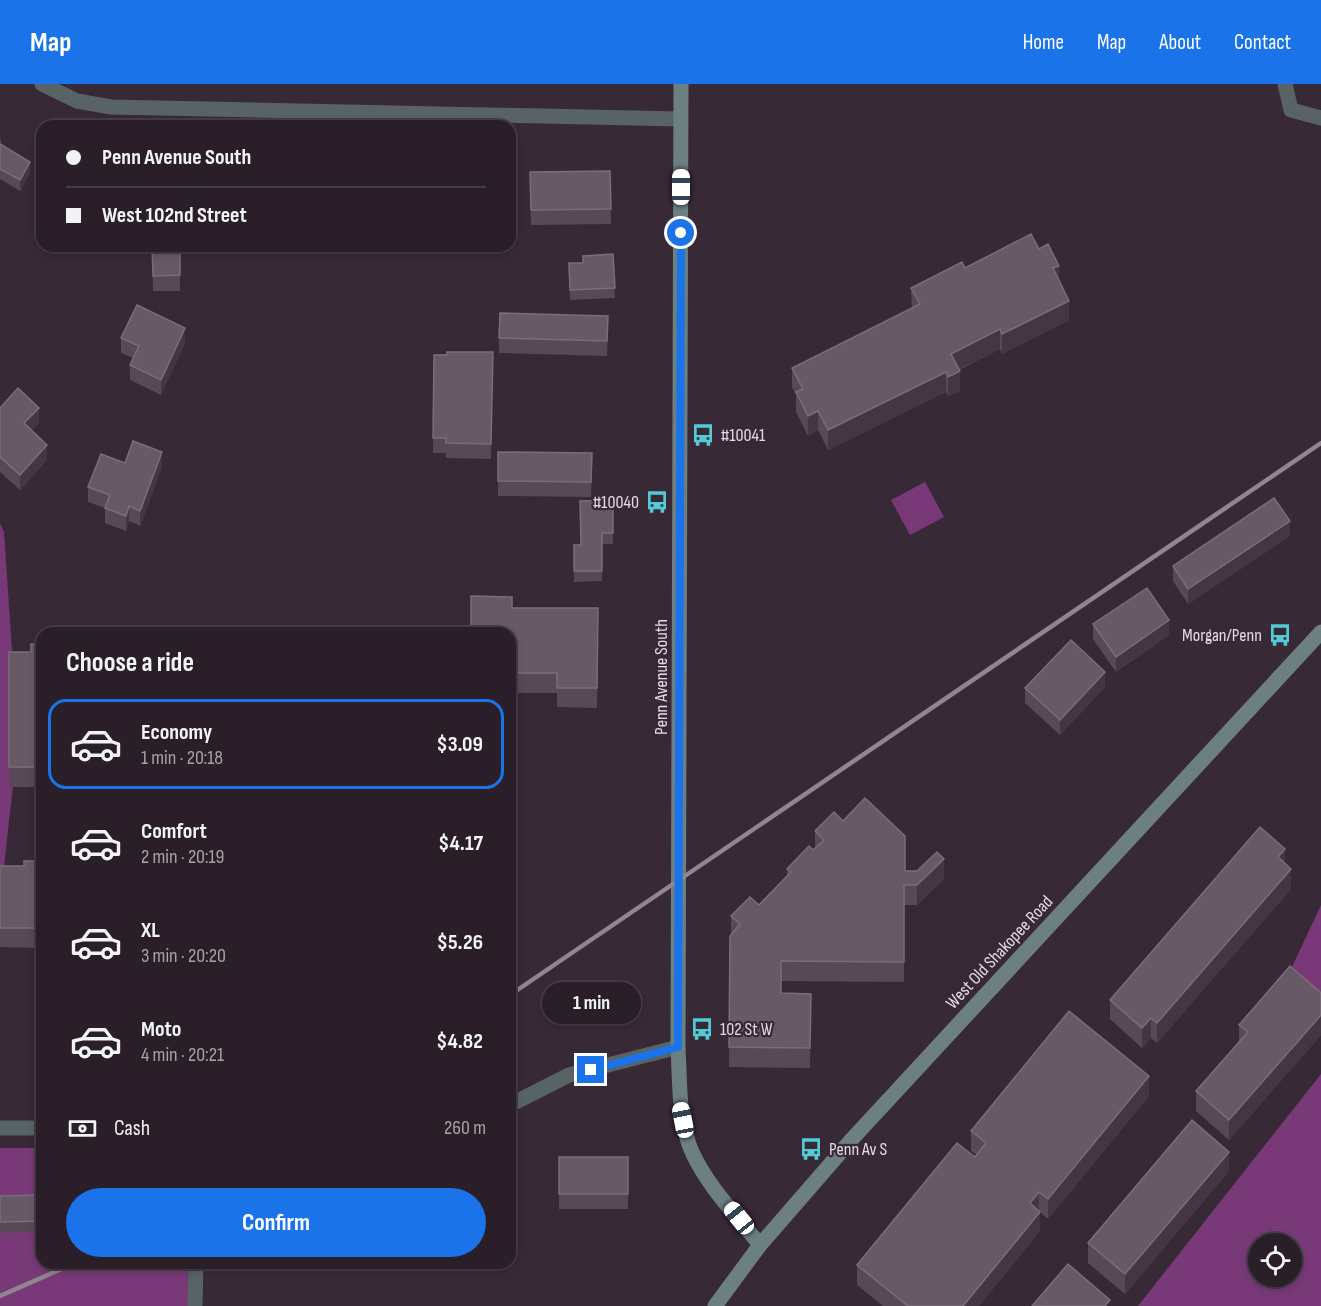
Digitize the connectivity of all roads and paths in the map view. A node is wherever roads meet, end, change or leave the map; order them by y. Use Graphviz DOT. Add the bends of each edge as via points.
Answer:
graph roads {
  1 [pos="42,84"];
  2 [pos="681,84"];
  3 [pos="1285,84"];
  4 [pos="1321,118"];
  5 [pos="681,119"];
  6 [pos="1321,632"];
  7 [pos="678,1047"];
  8 [pos="516,1102"];
  9 [pos="0,1128"];
  10 [pos="36,1128"];
  11 [pos="760,1245"];
  12 [pos="196,1269"];
  13 [pos="195,1306"];
  14 [pos="716,1306"];
  1 -- 5 [label="street" via="77,101 111,107"];
  2 -- 5 [label="main road, Penn Avenue South"];
  3 -- 4 [label="street" via="1291,110"];
  5 -- 7 [label="main road, Penn Avenue South"];
  6 -- 11 [label="main road, West Old Shakopee Road" via="853,1138"];
  7 -- 8 [label="street" via="569,1075"];
  7 -- 11 [label="main road, Penn Avenue South" via="681,1107 692,1152 710,1182"];
  9 -- 10 [label="street"];
  11 -- 14 [label="main road, West Old Shakopee Road"];
  12 -- 13 [label="street"];
}
